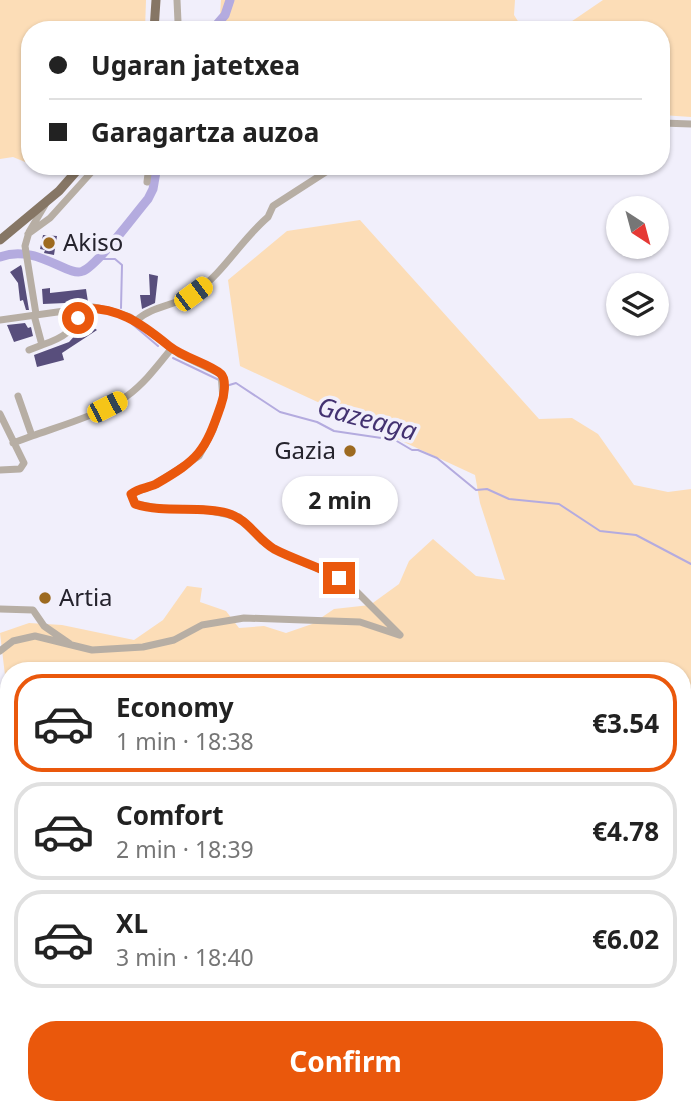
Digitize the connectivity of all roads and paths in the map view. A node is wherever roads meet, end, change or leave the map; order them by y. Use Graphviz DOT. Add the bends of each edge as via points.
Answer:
graph roads {
  1 [pos="156,0"];
  2 [pos="177,0"];
  3 [pos="155,21"];
  4 [pos="178,21"];
  5 [pos="670,123"];
  6 [pos="691,124"];
  7 [pos="71,175"];
  8 [pos="89,175"];
  9 [pos="148,175"];
  10 [pos="321,175"];
  11 [pos="147,182"];
  12 [pos="47,200"];
  13 [pos="28,234"];
  14 [pos="0,240"];
  15 [pos="78,309"];
  16 [pos="35,314"];
  17 [pos="0,320"];
  18 [pos="136,320"];
  19 [pos="42,345"];
  20 [pos="172,348"];
  21 [pos="29,350"];
  22 [pos="18,396"];
  23 [pos="0,414"];
  24 [pos="32,436"];
  25 [pos="13,443"];
  26 [pos="0,470"];
  27 [pos="0,609"];
  28 [pos="70,644"];
  29 [pos="0,651"];
  1 -- 3 [label="main road"];
  2 -- 4 [label="street"];
  5 -- 6 [label="street"];
  7 -- 12 [label="main road"];
  8 -- 13 [label="street" via="50,218"];
  9 -- 11 [label="street"];
  10 -- 18 [label="street" via="273,206 207,284"];
  12 -- 13 [label="street"];
  12 -- 14 [label="main road"];
  13 -- 16 [label="street" via="25,253"];
  15 -- 16 [label="street"];
  15 -- 18 [label="street" via="93,307"];
  15 -- 19 [label="street" via="71,330"];
  16 -- 17 [label="street"];
  16 -- 19 [label="street"];
  18 -- 20 [label="street"];
  19 -- 21 [label="street"];
  20 -- 24 [label="street" via="127,396"];
  20 -- 28 [label="street" via="221,374 223,399 199,456 152,486 136,490 131,494 135,504 239,517 276,550 318,566 354,589 400,635 349,621 244,618 202,625 151,646 97,649"];
  22 -- 24 [label="street"];
  23 -- 25 [label="street"];
  24 -- 25 [label="street"];
  25 -- 26 [label="street" via="24,458 23,467"];
  27 -- 28 [label="street" via="33,610 44,626"];
  28 -- 29 [label="street" via="35,636 13,641"];
}
